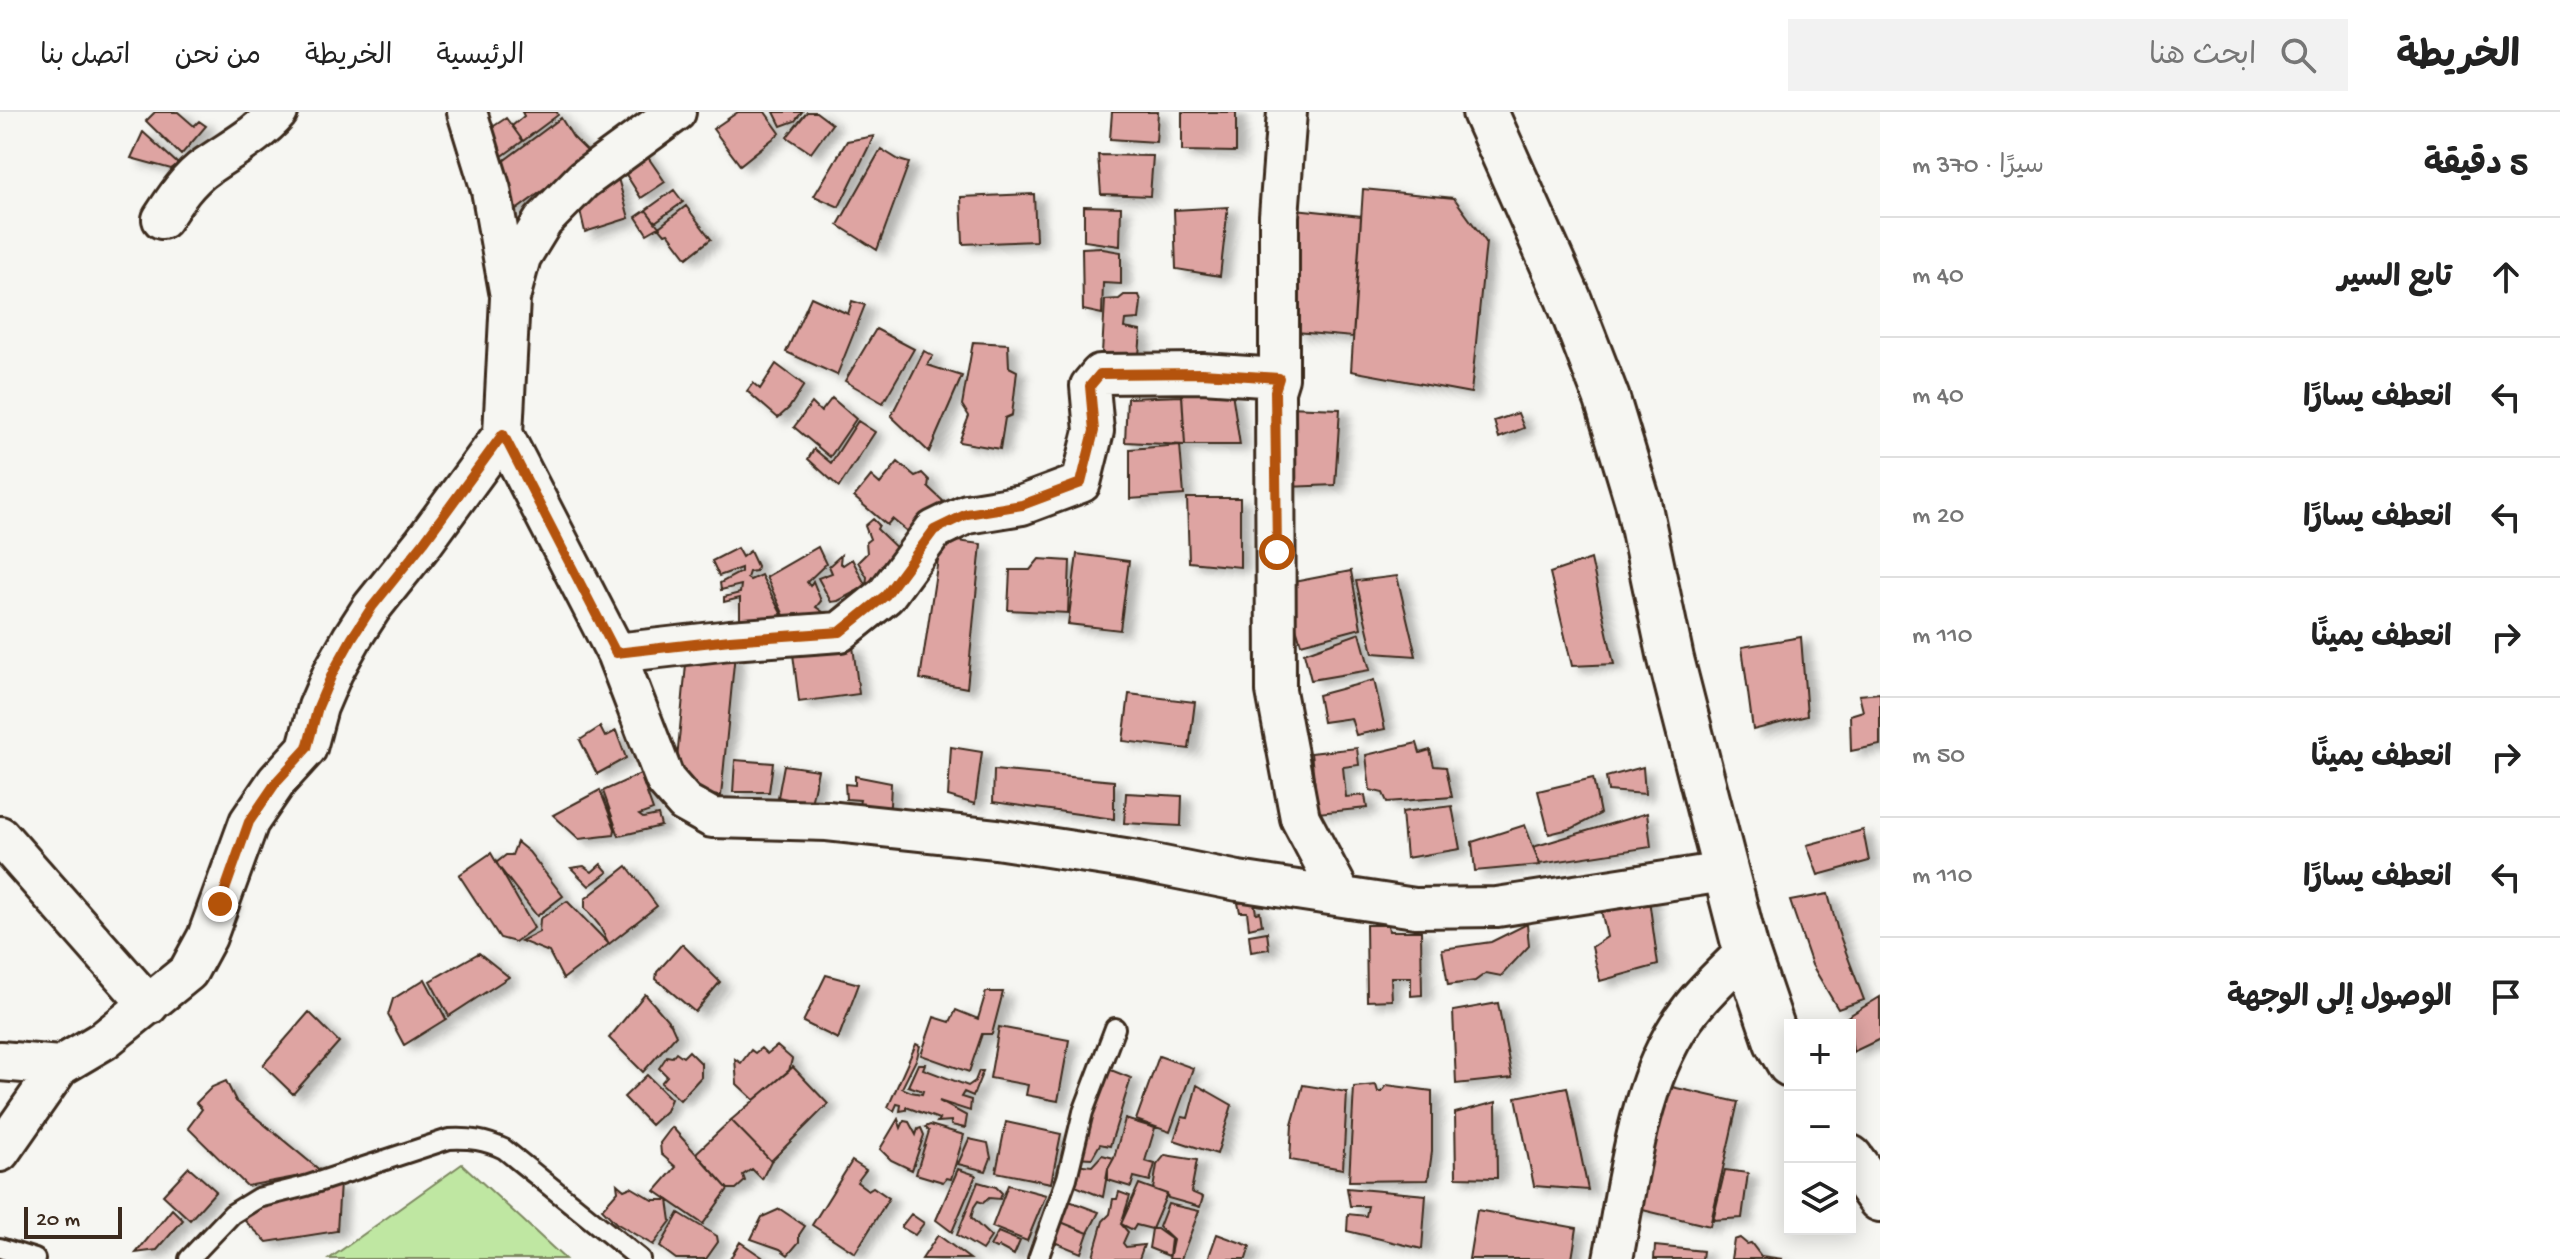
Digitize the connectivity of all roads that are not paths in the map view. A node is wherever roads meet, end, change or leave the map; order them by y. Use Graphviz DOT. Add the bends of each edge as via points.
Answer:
graph roads {
  1 [pos="278,112"];
  2 [pos="467,112"];
  3 [pos="676,112"];
  4 [pos="1287,112"];
  5 [pos="1485,112"];
  6 [pos="162,219"];
  7 [pos="510,298"];
  8 [pos="1279,378"];
  9 [pos="503,434"];
  10 [pos="616,653"];
  11 [pos="0,836"];
  12 [pos="1724,872"];
  13 [pos="1341,895"];
  14 [pos="1746,951"];
  15 [pos="149,1005"];
  16 [pos="1115,1028"];
  17 [pos="1784,1054"];
  18 [pos="0,1061"];
  19 [pos="60,1066"];
  20 [pos="0,1152"];
  21 [pos="1854,1163"];
  22 [pos="1880,1199"];
  23 [pos="0,1248"];
  24 [pos="35,1259"];
  25 [pos="189,1259"];
  26 [pos="640,1259"];
  27 [pos="1038,1259"];
  28 [pos="1613,1259"];
  1 -- 6 [label="street" via="184,187"];
  2 -- 7 [label="street" via="491,190"];
  3 -- 7 [label="street" via="583,180 543,221 521,257"];
  4 -- 8 [label="street" via="1279,216"];
  5 -- 12 [label="street" via="1607,399 1638,502"];
  7 -- 9 [label="street"];
  8 -- 10 [label="street" via="1100,374 1090,386 1094,431 1081,483 1022,505 967,514 934,530 886,595 840,632"];
  8 -- 13 [label="street" via="1276,691 1300,818"];
  9 -- 10 [label="street"];
  9 -- 15 [label="street" via="352,638 323,695 307,748 249,822 207,937 188,972"];
  10 -- 13 [label="street" via="665,780 685,803 712,818 827,821 996,839"];
  11 -- 15 [label="street"];
  12 -- 13 [label="street" via="1497,907 1415,908"];
  12 -- 14 [label="street"];
  14 -- 17 [label="street"];
  14 -- 28 [label="street" via="1690,1010 1666,1050 1641,1118"];
  15 -- 19 [label="street"];
  16 -- 27 [label="lane"];
  18 -- 19 [label="street"];
  19 -- 20 [label="street"];
  21 -- 22 [label="street"];
  23 -- 24 [label="lane"];
  25 -- 26 [label="lane" via="232,1214 258,1198 449,1139 467,1138 504,1149"];
}
